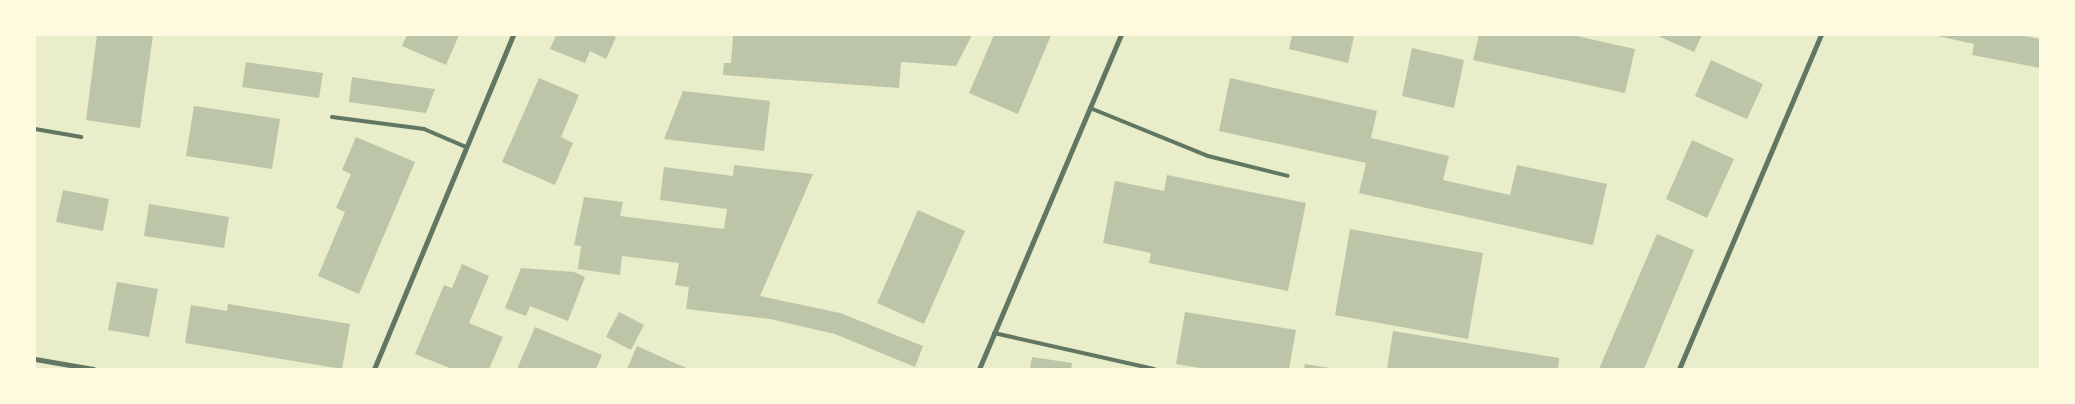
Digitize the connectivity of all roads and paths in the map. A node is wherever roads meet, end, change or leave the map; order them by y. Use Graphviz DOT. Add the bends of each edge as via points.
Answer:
graph roads {
  1 [pos="514,35"];
  2 [pos="1121,35"];
  3 [pos="1821,35"];
  4 [pos="1090,108"];
  5 [pos="332,117"];
  6 [pos="35,129"];
  7 [pos="81,137"];
  8 [pos="466,147"];
  9 [pos="1288,176"];
  10 [pos="994,333"];
  11 [pos="35,359"];
  12 [pos="93,369"];
  13 [pos="374,369"];
  14 [pos="979,369"];
  15 [pos="1154,369"];
  16 [pos="1679,369"];
  1 -- 8 [label="street"];
  2 -- 4 [label="street"];
  3 -- 16 [label="street"];
  4 -- 9 [label="lane" via="1208,156"];
  4 -- 10 [label="street"];
  5 -- 8 [label="lane" via="424,129"];
  6 -- 7 [label="lane"];
  8 -- 13 [label="street"];
  10 -- 14 [label="street"];
  10 -- 15 [label="lane"];
  11 -- 12 [label="street"];
}
